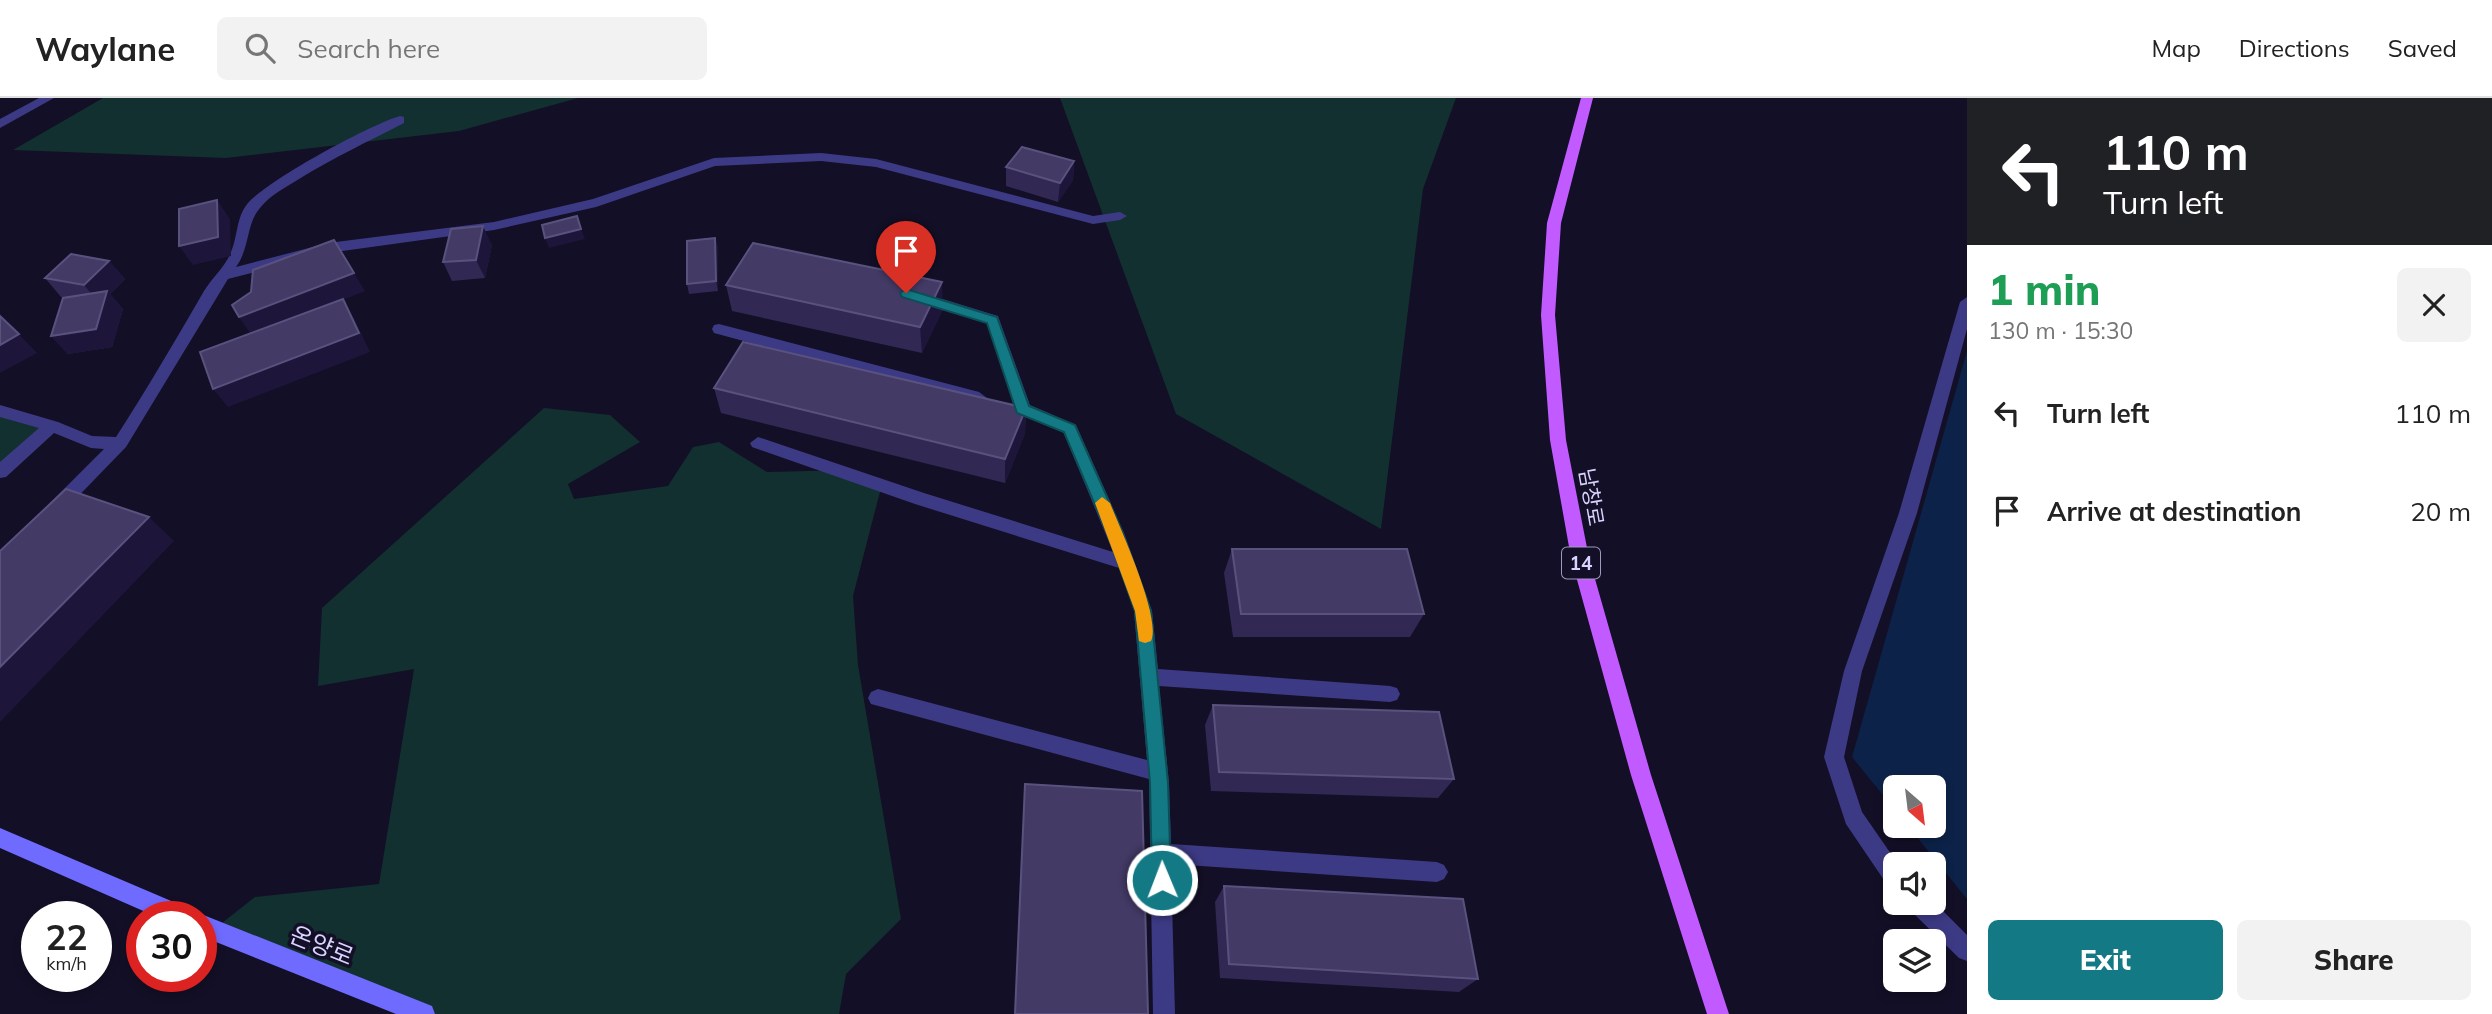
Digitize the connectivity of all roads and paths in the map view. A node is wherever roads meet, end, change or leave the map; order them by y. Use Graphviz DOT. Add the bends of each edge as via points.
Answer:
graph roads {
  1 [pos="48,98"];
  2 [pos="1587,98"];
  3 [pos="400,120"];
  4 [pos="0,124"];
  5 [pos="1120,216"];
  6 [pos="224,275"];
  7 [pos="904,293"];
  8 [pos="1967,302"];
  9 [pos="719,328"];
  10 [pos="1009,405"];
  11 [pos="0,411"];
  12 [pos="52,426"];
  13 [pos="120,443"];
  14 [pos="758,443"];
  15 [pos="0,472"];
  16 [pos="46,518"];
  17 [pos="1126,563"];
  18 [pos="1149,677"];
  19 [pos="1390,694"];
  20 [pos="878,698"];
  21 [pos="1158,772"];
  22 [pos="0,838"];
  23 [pos="1161,853"];
  24 [pos="1883,861"];
  25 [pos="1437,872"];
  26 [pos="145,901"];
  27 [pos="1931,915"];
  28 [pos="217,931"];
  29 [pos="1967,950"];
  30 [pos="424,1014"];
  31 [pos="1164,1014"];
  32 [pos="1718,1014"];
  1 -- 4 [label="street"];
  2 -- 32 [label="main road, 남창로 / 14" via="1554,223 1548,315 1558,440 1580,558 1642,775"];
  3 -- 6 [label="street" via="267,193 252,207 238,254"];
  5 -- 6 [label="street" via="1093,220 876,163 821,158 714,162 596,203 494,226 328,248"];
  6 -- 13 [label="street"];
  7 -- 10 [label="street" via="993,320"];
  8 -- 24 [label="street" via="1908,513 1853,671 1834,757 1853,817"];
  9 -- 10 [label="street"];
  10 -- 17 [label="street" via="1070,429"];
  11 -- 12 [label="street"];
  12 -- 13 [label="street" via="92,442"];
  12 -- 15 [label="street"];
  13 -- 16 [label="street"];
  14 -- 17 [label="street"];
  17 -- 18 [label="street" via="1143,611"];
  18 -- 19 [label="street"];
  18 -- 21 [label="street"];
  20 -- 21 [label="street"];
  21 -- 23 [label="street"];
  22 -- 26 [label="main road"];
  23 -- 25 [label="street"];
  23 -- 31 [label="street"];
  27 -- 29 [label="street"];
  28 -- 30 [label="main road, 온양로"];
}
